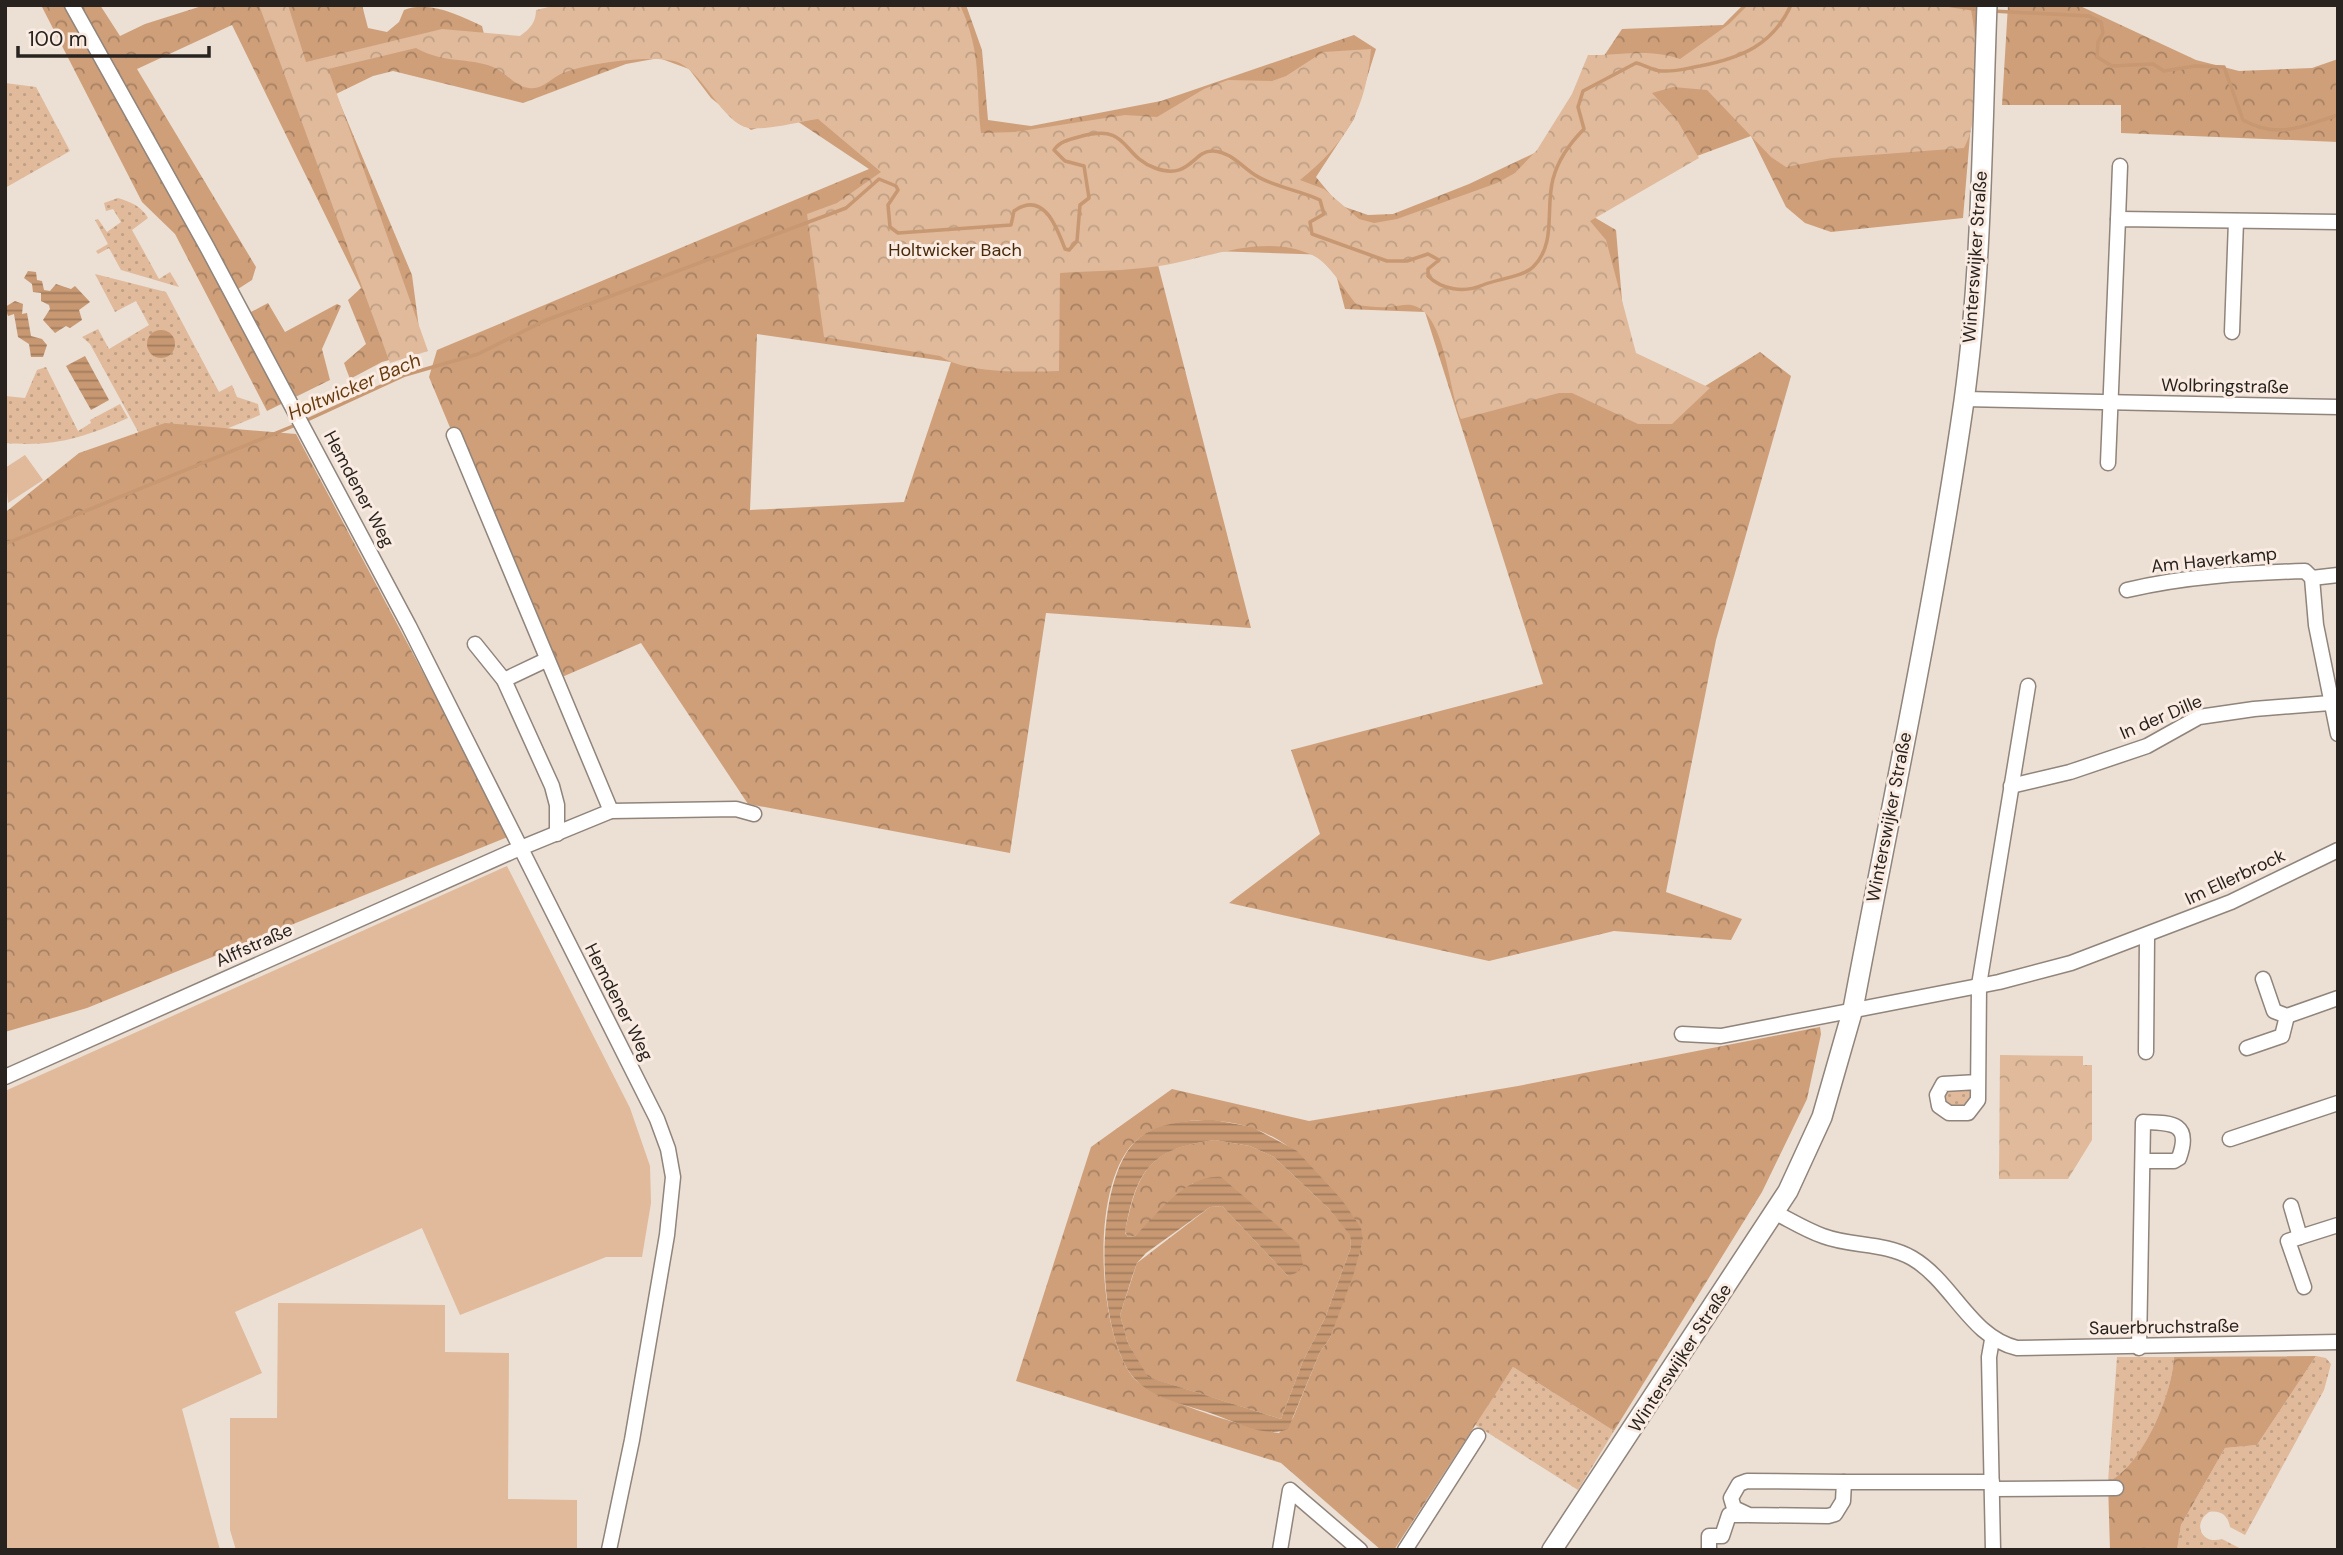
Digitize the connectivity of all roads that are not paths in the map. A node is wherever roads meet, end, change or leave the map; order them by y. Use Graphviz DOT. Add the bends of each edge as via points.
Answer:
graph roads {
  1 [pos="72,5"];
  2 [pos="1987,5"];
  3 [pos="2120,166"];
  4 [pos="2118,219"];
  5 [pos="2236,221"];
  6 [pos="2338,222"];
  7 [pos="2232,332"];
  8 [pos="1964,399"];
  9 [pos="2111,403"];
  10 [pos="2338,407"];
  11 [pos="454,435"];
  12 [pos="2108,463"];
  13 [pos="2338,575"];
  14 [pos="2312,578"];
  15 [pos="2127,590"];
  16 [pos="475,643"];
  17 [pos="546,660"];
  18 [pos="503,680"];
  19 [pos="2028,686"];
  20 [pos="2330,703"];
  21 [pos="2338,734"];
  22 [pos="2011,786"];
  23 [pos="611,811"];
  24 [pos="754,814"];
  25 [pos="557,834"];
  26 [pos="520,849"];
  27 [pos="2338,850"];
  28 [pos="2147,937"];
  29 [pos="2263,979"];
  30 [pos="1979,985"];
  31 [pos="2338,998"];
  32 [pos="1853,1009"];
  33 [pos="2287,1016"];
  34 [pos="1682,1034"];
  35 [pos="2247,1048"];
  36 [pos="2146,1052"];
  37 [pos="5,1077"];
  38 [pos="1978,1082"];
  39 [pos="2338,1103"];
  40 [pos="2230,1139"];
  41 [pos="2143,1161"];
  42 [pos="2291,1206"];
  43 [pos="1774,1212"];
  44 [pos="2338,1225"];
  45 [pos="2300,1237"];
  46 [pos="2304,1286"];
  47 [pos="1992,1340"];
  48 [pos="2338,1342"];
  49 [pos="2139,1348"];
  50 [pos="1478,1436"];
  51 [pos="1844,1482"];
  52 [pos="1992,1485"];
  53 [pos="2116,1488"];
  54 [pos="1749,1515"];
  55 [pos="609,1550"];
  56 [pos="1280,1550"];
  57 [pos="1360,1550"];
  58 [pos="1405,1550"];
  59 [pos="1552,1550"];
  60 [pos="1709,1550"];
  61 [pos="1993,1550"];
  1 -- 26 [label="street, Hemdener Weg" via="293,406"];
  2 -- 8 [label="main road, Winterswijker Straße" via="1973,310"];
  3 -- 4 [label="street"];
  4 -- 5 [label="street"];
  4 -- 9 [label="street"];
  5 -- 6 [label="street"];
  5 -- 7 [label="street"];
  8 -- 9 [label="street, Wolbringstraße"];
  8 -- 32 [label="main road, Winterswijker Straße" via="1943,535"];
  9 -- 10 [label="street, Wolbringstraße"];
  9 -- 12 [label="street"];
  11 -- 17 [label="street"];
  13 -- 14 [label="street, Am Haverkamp"];
  14 -- 15 [label="street, Am Haverkamp" via="2305,571 2229,574 2168,580"];
  14 -- 20 [label="street"];
  16 -- 18 [label="street"];
  17 -- 18 [label="street"];
  17 -- 23 [label="street"];
  18 -- 25 [label="street" via="552,786"];
  19 -- 22 [label="street"];
  20 -- 21 [label="street"];
  20 -- 22 [label="street, In der Dille" via="2199,718 2137,750"];
  22 -- 30 [label="street"];
  23 -- 24 [label="street" via="736,809"];
  23 -- 25 [label="street"];
  25 -- 26 [label="street"];
  26 -- 37 [label="street, Alffstraße"];
  26 -- 55 [label="street, Hemdener Weg" via="657,1119 673,1177 667,1235"];
  27 -- 28 [label="street, Im Ellerbrock"];
  28 -- 30 [label="street, Im Ellerbrock" via="2071,963"];
  28 -- 36 [label="street"];
  29 -- 33 [label="street" via="2274,1011"];
  30 -- 32 [label="street, Im Ellerbrock"];
  30 -- 38 [label="street"];
  31 -- 33 [label="street"];
  32 -- 34 [label="street, Im Ellerbrock" via="1721,1035"];
  32 -- 43 [label="main road, Winterswijker Straße" via="1822,1117"];
  33 -- 35 [label="street" via="2282,1036"];
  39 -- 40 [label="street"];
  41 -- 49 [label="street"];
  42 -- 45 [label="street"];
  43 -- 47 [label="street" via="1824,1237 1886,1247 1912,1258 1928,1269"];
  43 -- 59 [label="main road, Winterswijker Straße"];
  44 -- 45 [label="street"];
  45 -- 46 [label="street" via="2288,1241"];
  47 -- 49 [label="street, Sauerbruchstraße" via="2017,1348"];
  47 -- 52 [label="street"];
  48 -- 49 [label="street, Sauerbruchstraße"];
  50 -- 58 [label="street"];
  51 -- 52 [label="street"];
  51 -- 54 [label="street" via="1843,1501 1835,1514"];
  51 -- 54 [label="street" via="1747,1481 1739,1484 1731,1498 1734,1508"];
  52 -- 53 [label="street"];
  52 -- 61 [label="street"];
  54 -- 60 [label="street" via="1729,1515 1722,1536 1709,1536"];
  56 -- 57 [label="street" via="1290,1489"];
}
